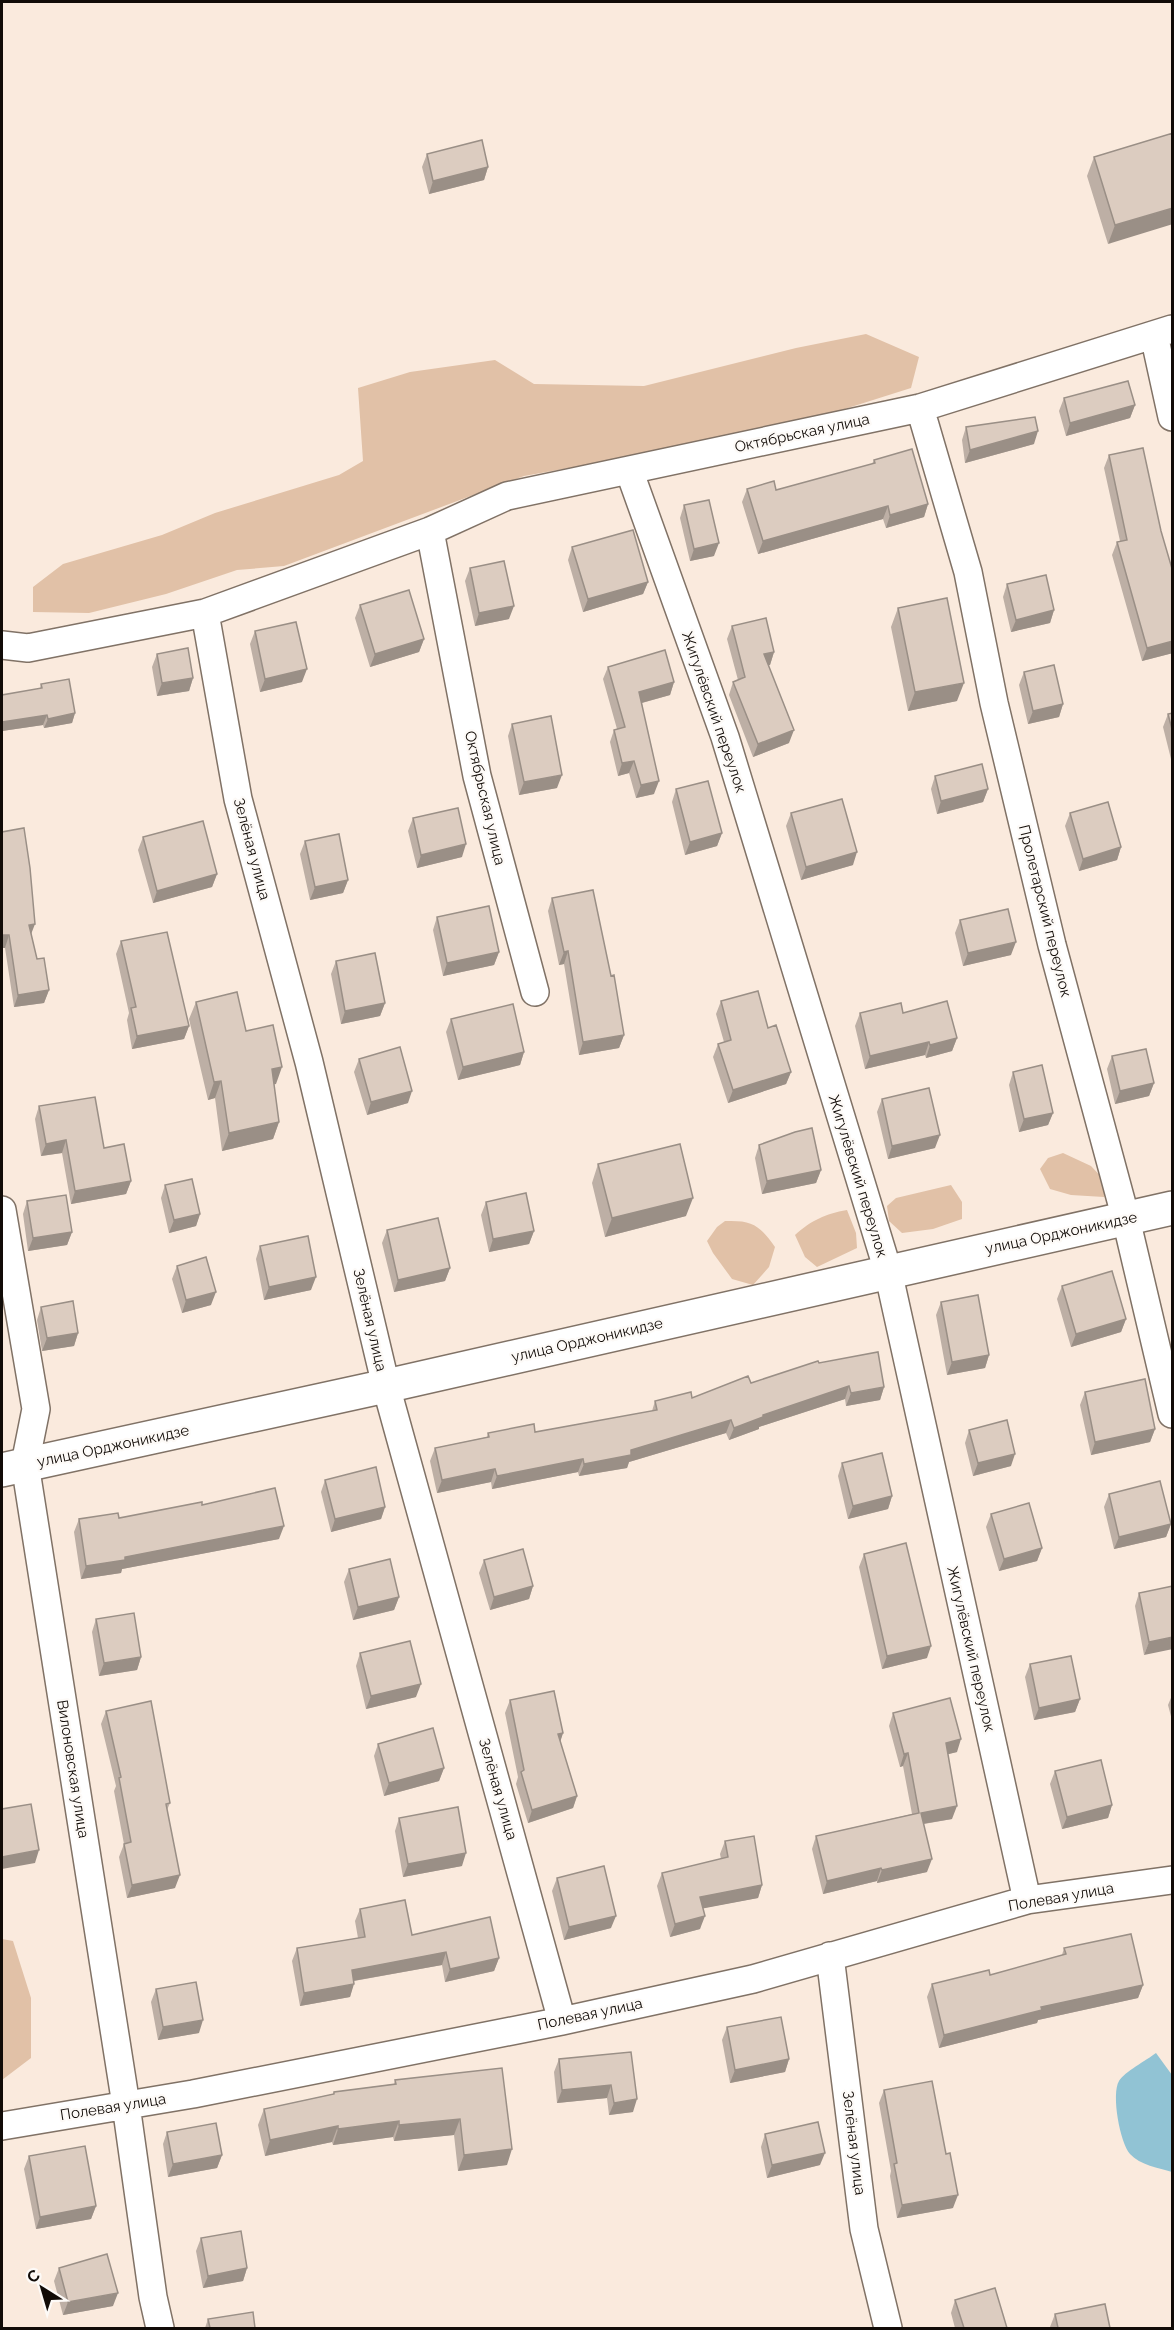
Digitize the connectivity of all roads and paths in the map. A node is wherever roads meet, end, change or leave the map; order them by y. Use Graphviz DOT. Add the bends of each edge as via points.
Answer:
graph roads {
  1 [pos="1163,332"];
  2 [pos="920,408"];
  3 [pos="1173,417"];
  4 [pos="629,470"];
  5 [pos="430,531"];
  6 [pos="205,613"];
  7 [pos="2,645"];
  8 [pos="535,992"];
  9 [pos="1173,1208"];
  10 [pos="2,1210"];
  11 [pos="1126,1219"];
  12 [pos="888,1271"];
  13 [pos="386,1386"];
  14 [pos="1173,1414"];
  15 [pos="13,1467"];
  16 [pos="1173,1880"];
  17 [pos="1027,1900"];
  18 [pos="830,1956"];
  19 [pos="562,2021"];
  20 [pos="126,2105"];
  21 [pos="2,2126"];
  22 [pos="160,2328"];
  23 [pos="888,2328"];
  1 -- 2 [label="street, Октябрьская улица"];
  1 -- 3 [label="street"];
  2 -- 4 [label="street, Октябрьская улица"];
  2 -- 11 [label="street, Пролетарский переулок" via="968,572 994,703 1049,934"];
  4 -- 5 [label="street, Октябрьская улица" via="507,496"];
  4 -- 12 [label="street, Жигулёвский переулок" via="725,737"];
  5 -- 6 [label="street, Октябрьская улица"];
  5 -- 8 [label="street, Октябрьская улица" via="477,776"];
  6 -- 7 [label="street, Октябрьская улица" via="28,648"];
  6 -- 13 [label="street, Зелёная улица" via="238,799 309,1062"];
  9 -- 11 [label="street, улица Орджоникидзе"];
  10 -- 15 [label="street, Вилоновская улица" via="36,1409"];
  11 -- 12 [label="street, улица Орджоникидзе"];
  11 -- 14 [label="street, Пролетарский переулок"];
  12 -- 13 [label="street, улица Орджоникидзе"];
  12 -- 17 [label="street, Жигулёвский переулок"];
  13 -- 15 [label="street, улица Орджоникидзе"];
  13 -- 19 [label="street, Зелёная улица"];
  15 -- 20 [label="street, Вилоновская улица"];
  16 -- 17 [label="street, Полевая улица"];
  17 -- 18 [label="street, Полевая улица"];
  18 -- 19 [label="street, Полевая улица" via="753,1979"];
  18 -- 23 [label="street, Зелёная улица" via="864,2229"];
  19 -- 20 [label="street, Полевая улица"];
  20 -- 21 [label="street, Полевая улица"];
  20 -- 22 [label="street, Вилоновская улица"];
}
